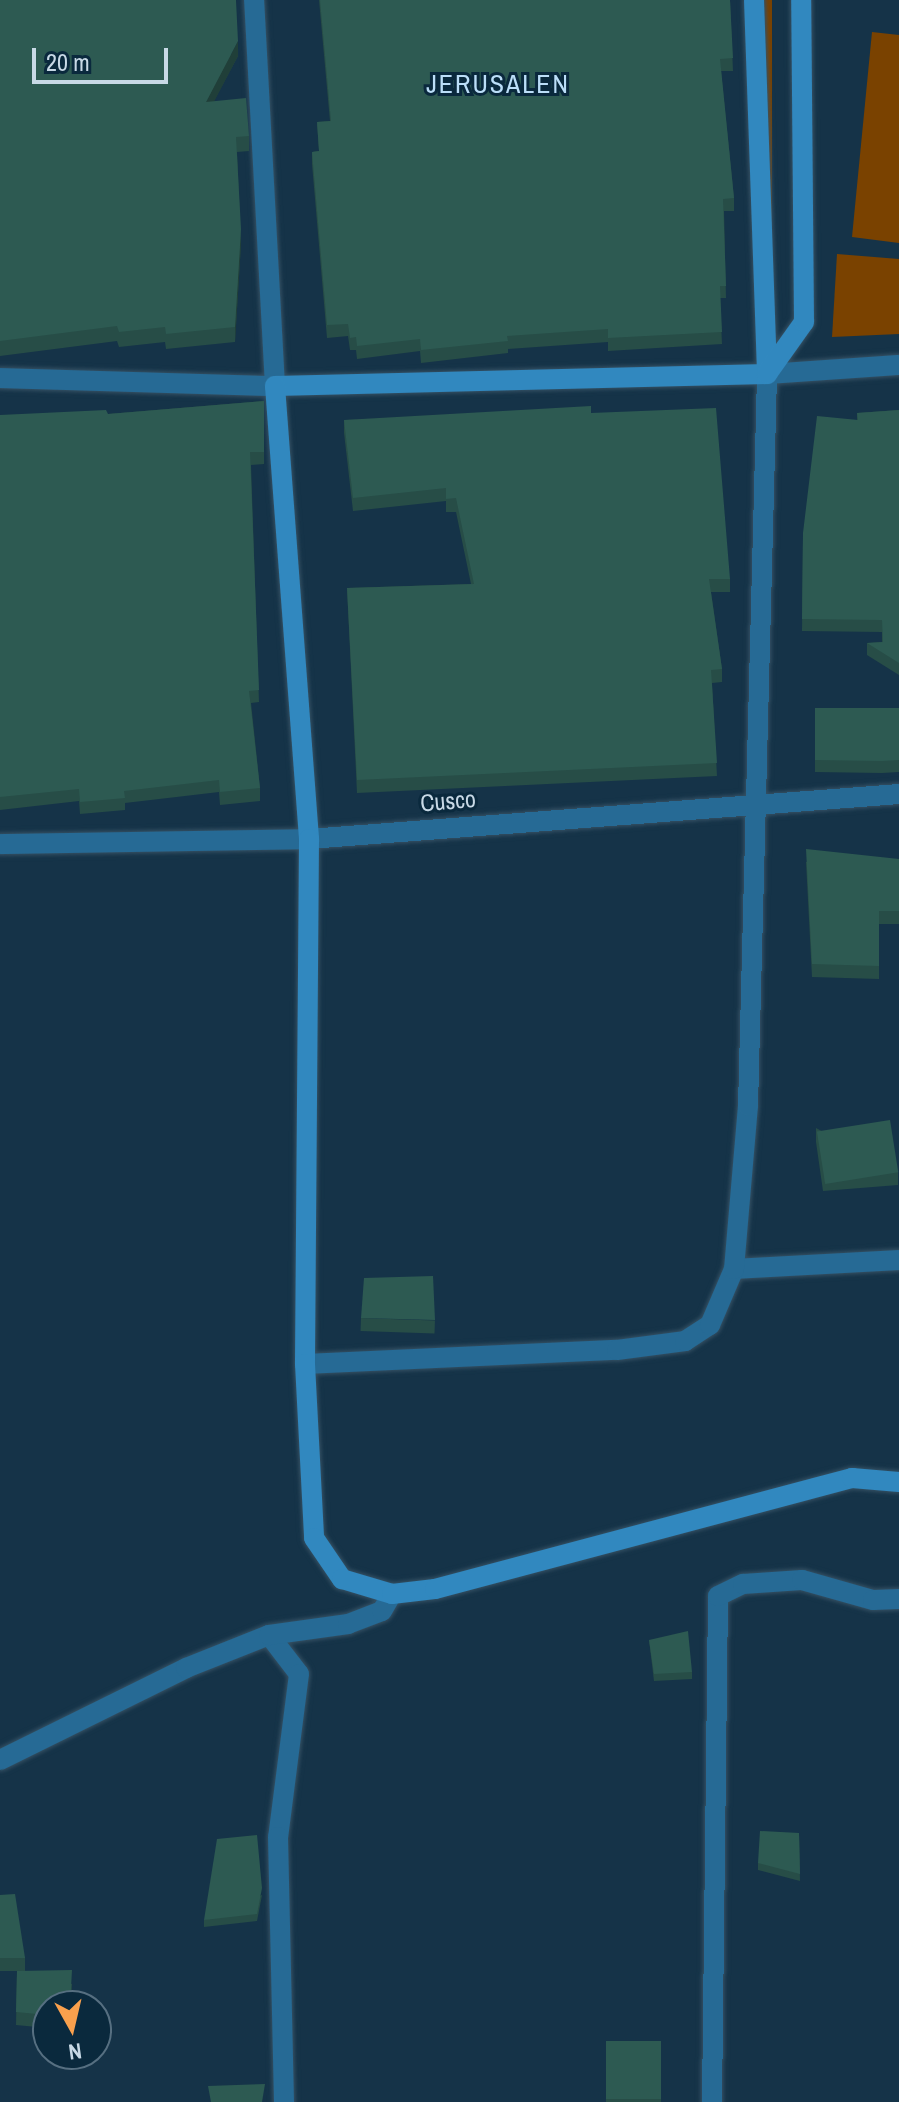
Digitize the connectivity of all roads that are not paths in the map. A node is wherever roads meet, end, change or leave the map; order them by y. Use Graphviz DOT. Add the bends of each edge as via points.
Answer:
graph roads {
  1 [pos="254,0"];
  2 [pos="754,0"];
  3 [pos="801,0"];
  4 [pos="899,365"];
  5 [pos="767,374"];
  6 [pos="0,378"];
  7 [pos="275,386"];
  8 [pos="899,794"];
  9 [pos="760,802"];
  10 [pos="309,839"];
  11 [pos="0,844"];
  12 [pos="899,1260"];
  13 [pos="734,1269"];
  14 [pos="305,1364"];
  15 [pos="899,1482"];
  16 [pos="392,1594"];
  17 [pos="899,1599"];
  18 [pos="269,1635"];
  19 [pos="0,1760"];
  20 [pos="284,2102"];
  21 [pos="712,2102"];
  1 -- 7 [label="street"];
  2 -- 5 [label="street"];
  3 -- 5 [label="street" via="804,322"];
  4 -- 5 [label="street"];
  5 -- 7 [label="street"];
  5 -- 9 [label="street"];
  6 -- 7 [label="street"];
  7 -- 10 [label="street"];
  8 -- 9 [label="street, Cusco"];
  9 -- 10 [label="street, Cusco"];
  9 -- 13 [label="street" via="748,1106"];
  10 -- 11 [label="street, Cusco"];
  10 -- 14 [label="street"];
  12 -- 13 [label="street"];
  13 -- 14 [label="street" via="710,1325 685,1341 617,1350"];
  14 -- 16 [label="street" via="314,1538 342,1579"];
  15 -- 16 [label="street" via="852,1478 435,1589"];
  16 -- 18 [label="street" via="382,1611 348,1624"];
  17 -- 21 [label="street" via="873,1600 802,1580 743,1584 718,1596"];
  18 -- 19 [label="street" via="186,1668"];
  18 -- 20 [label="street" via="299,1674 278,1837"];
}
